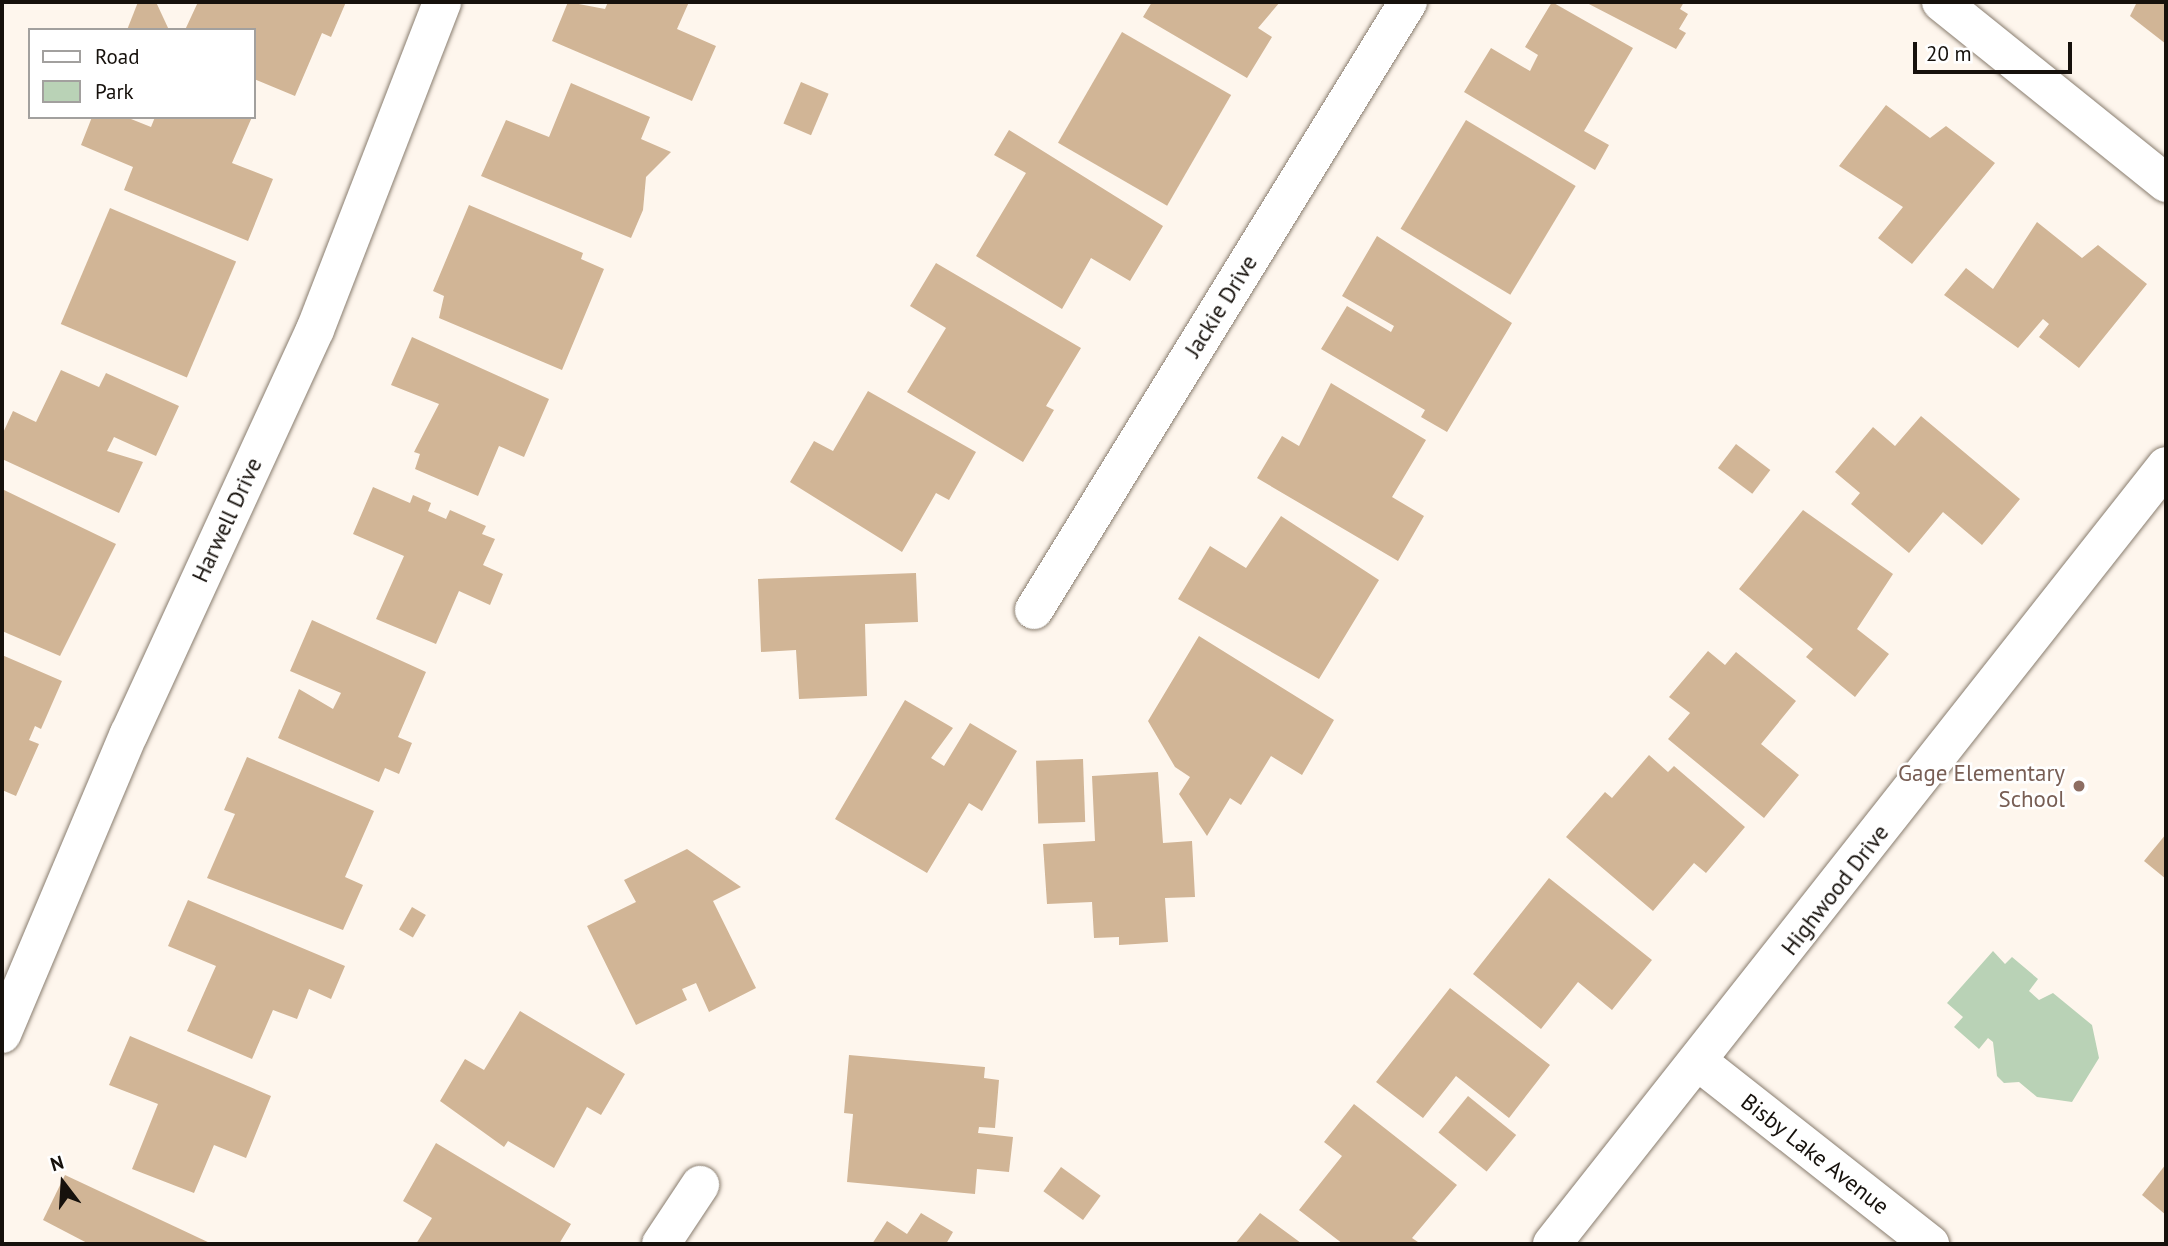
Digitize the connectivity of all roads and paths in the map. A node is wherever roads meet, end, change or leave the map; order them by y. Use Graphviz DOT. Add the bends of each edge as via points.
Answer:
graph roads {
  1 [pos="442,2"];
  2 [pos="1408,2"];
  3 [pos="1941,2"];
  4 [pos="2166,183"];
  5 [pos="2166,466"];
  6 [pos="1034,610"];
  7 [pos="2,1034"];
  8 [pos="1700,1063"];
  9 [pos="700,1185"];
  10 [pos="661,1244"];
  11 [pos="1552,1244"];
  12 [pos="1930,1244"];
  1 -- 7 [label="street, Harwell Drive" via="315,330 141,709"];
  2 -- 6 [label="street, Jackie Drive"];
  3 -- 4 [label="street"];
  5 -- 8 [label="street, Highwood Drive"];
  8 -- 11 [label="street, Highwood Drive"];
  8 -- 12 [label="street, Bisby Lake Avenue"];
  9 -- 10 [label="street"];
}
